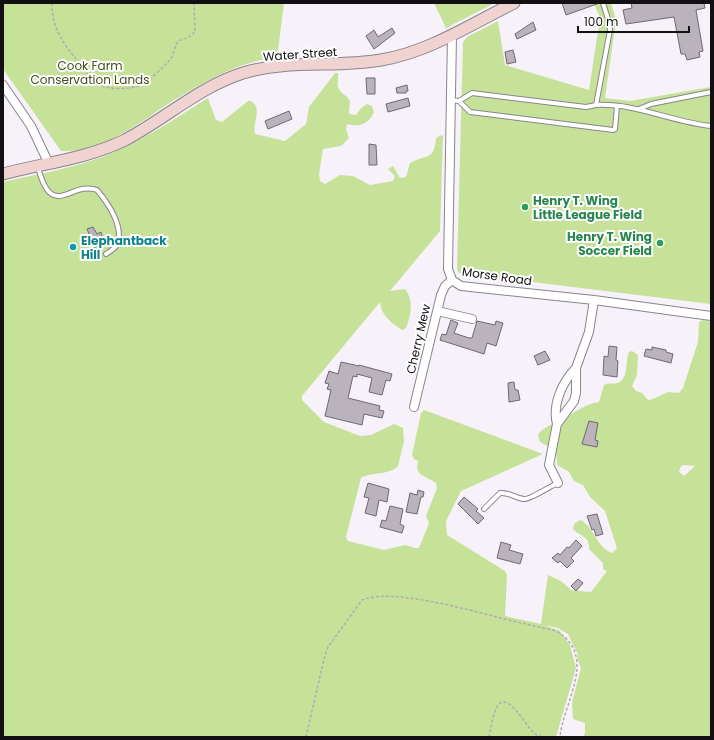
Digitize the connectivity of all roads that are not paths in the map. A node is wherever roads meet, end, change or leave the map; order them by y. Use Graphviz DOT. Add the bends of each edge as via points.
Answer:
graph roads {
  1 [pos="514,3"];
  2 [pos="603,3"];
  3 [pos="452,35"];
  4 [pos="3,85"];
  5 [pos="711,92"];
  6 [pos="450,100"];
  7 [pos="459,100"];
  8 [pos="596,106"];
  9 [pos="617,106"];
  10 [pos="639,109"];
  11 [pos="711,126"];
  12 [pos="49,164"];
  13 [pos="38,167"];
  14 [pos="3,174"];
  15 [pos="106,254"];
  16 [pos="452,280"];
  17 [pos="594,300"];
  18 [pos="437,311"];
  19 [pos="711,316"];
  20 [pos="472,319"];
  21 [pos="576,368"];
  22 [pos="414,407"];
  23 [pos="557,424"];
  24 [pos="558,483"];
  25 [pos="484,509"];
  1 -- 3 [label="main road, Water Street"];
  2 -- 8 [label="lane" via="610,30"];
  3 -- 6 [label="street, Morse Road"];
  3 -- 12 [label="main road, Water Street" via="425,47 383,60 280,66 243,73 200,93 124,140 82,156"];
  4 -- 12 [label="street" via="31,126"];
  5 -- 10 [label="lane" via="651,104"];
  6 -- 7 [label="lane"];
  6 -- 16 [label="street, Morse Road" via="448,269"];
  7 -- 8 [label="lane" via="472,93 586,107"];
  7 -- 9 [label="lane" via="470,112 613,130"];
  8 -- 9 [label="lane"];
  9 -- 10 [label="lane"];
  10 -- 11 [label="lane"];
  12 -- 13 [label="main road, Water Street"];
  13 -- 14 [label="main road, Water Street"];
  13 -- 15 [label="lane" via="44,187 52,194 64,196 86,188 97,190 102,195 118,225 119,233 115,247"];
  16 -- 17 [label="street, Morse Road" via="461,286"];
  16 -- 18 [label="street, Cherry Mew" via="440,295"];
  17 -- 19 [label="street, Morse Road"];
  17 -- 21 [label="street" via="589,332"];
  18 -- 20 [label="street"];
  18 -- 22 [label="street, Cherry Mew"];
  21 -- 23 [label="street" via="574,401"];
  21 -- 23 [label="street" via="565,381 556,404"];
  23 -- 24 [label="street" via="549,465"];
  24 -- 25 [label="lane" via="526,499 508,492 500,493"];
}
